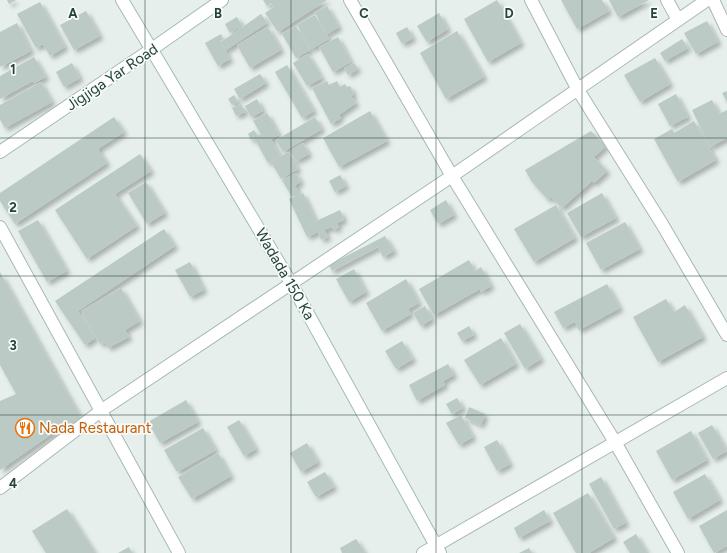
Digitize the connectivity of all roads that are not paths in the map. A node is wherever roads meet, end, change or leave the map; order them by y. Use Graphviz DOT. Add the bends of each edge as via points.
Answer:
graph roads {
  1 [pos="122,0"];
  2 [pos="222,0"];
  3 [pos="350,0"];
  4 [pos="531,0"];
  5 [pos="667,0"];
  6 [pos="707,0"];
  7 [pos="712,0"];
  8 [pos="678,20"];
  9 [pos="727,30"];
  10 [pos="152,50"];
  11 [pos="578,90"];
  12 [pos="0,152"];
  13 [pos="452,176"];
  14 [pos="0,227"];
  15 [pos="290,283"];
  16 [pos="727,335"];
  17 [pos="727,378"];
  18 [pos="102,410"];
  19 [pos="615,442"];
  20 [pos="0,488"];
  21 [pos="438,550"];
  22 [pos="179,553"];
  23 [pos="423,553"];
  24 [pos="678,553"];
  1 -- 10 [label="street, Wadada 150 Ka"];
  2 -- 10 [label="street, Jigjiga Yar Road"];
  3 -- 13 [label="street"];
  4 -- 11 [label="street"];
  5 -- 8 [label="street"];
  6 -- 8 [label="street"];
  7 -- 9 [label="street"];
  8 -- 11 [label="street"];
  10 -- 12 [label="street, Jigjiga Yar Road"];
  10 -- 15 [label="street, Wadada 150 Ka"];
  11 -- 13 [label="street"];
  11 -- 16 [label="street" via="662,224"];
  13 -- 15 [label="street"];
  13 -- 19 [label="street"];
  14 -- 18 [label="street"];
  15 -- 18 [label="street"];
  15 -- 21 [label="street, Wadada 150 Ka"];
  17 -- 19 [label="street"];
  18 -- 20 [label="street"];
  18 -- 22 [label="street"];
  19 -- 21 [label="street"];
  19 -- 24 [label="street"];
  21 -- 23 [label="street"];
}
